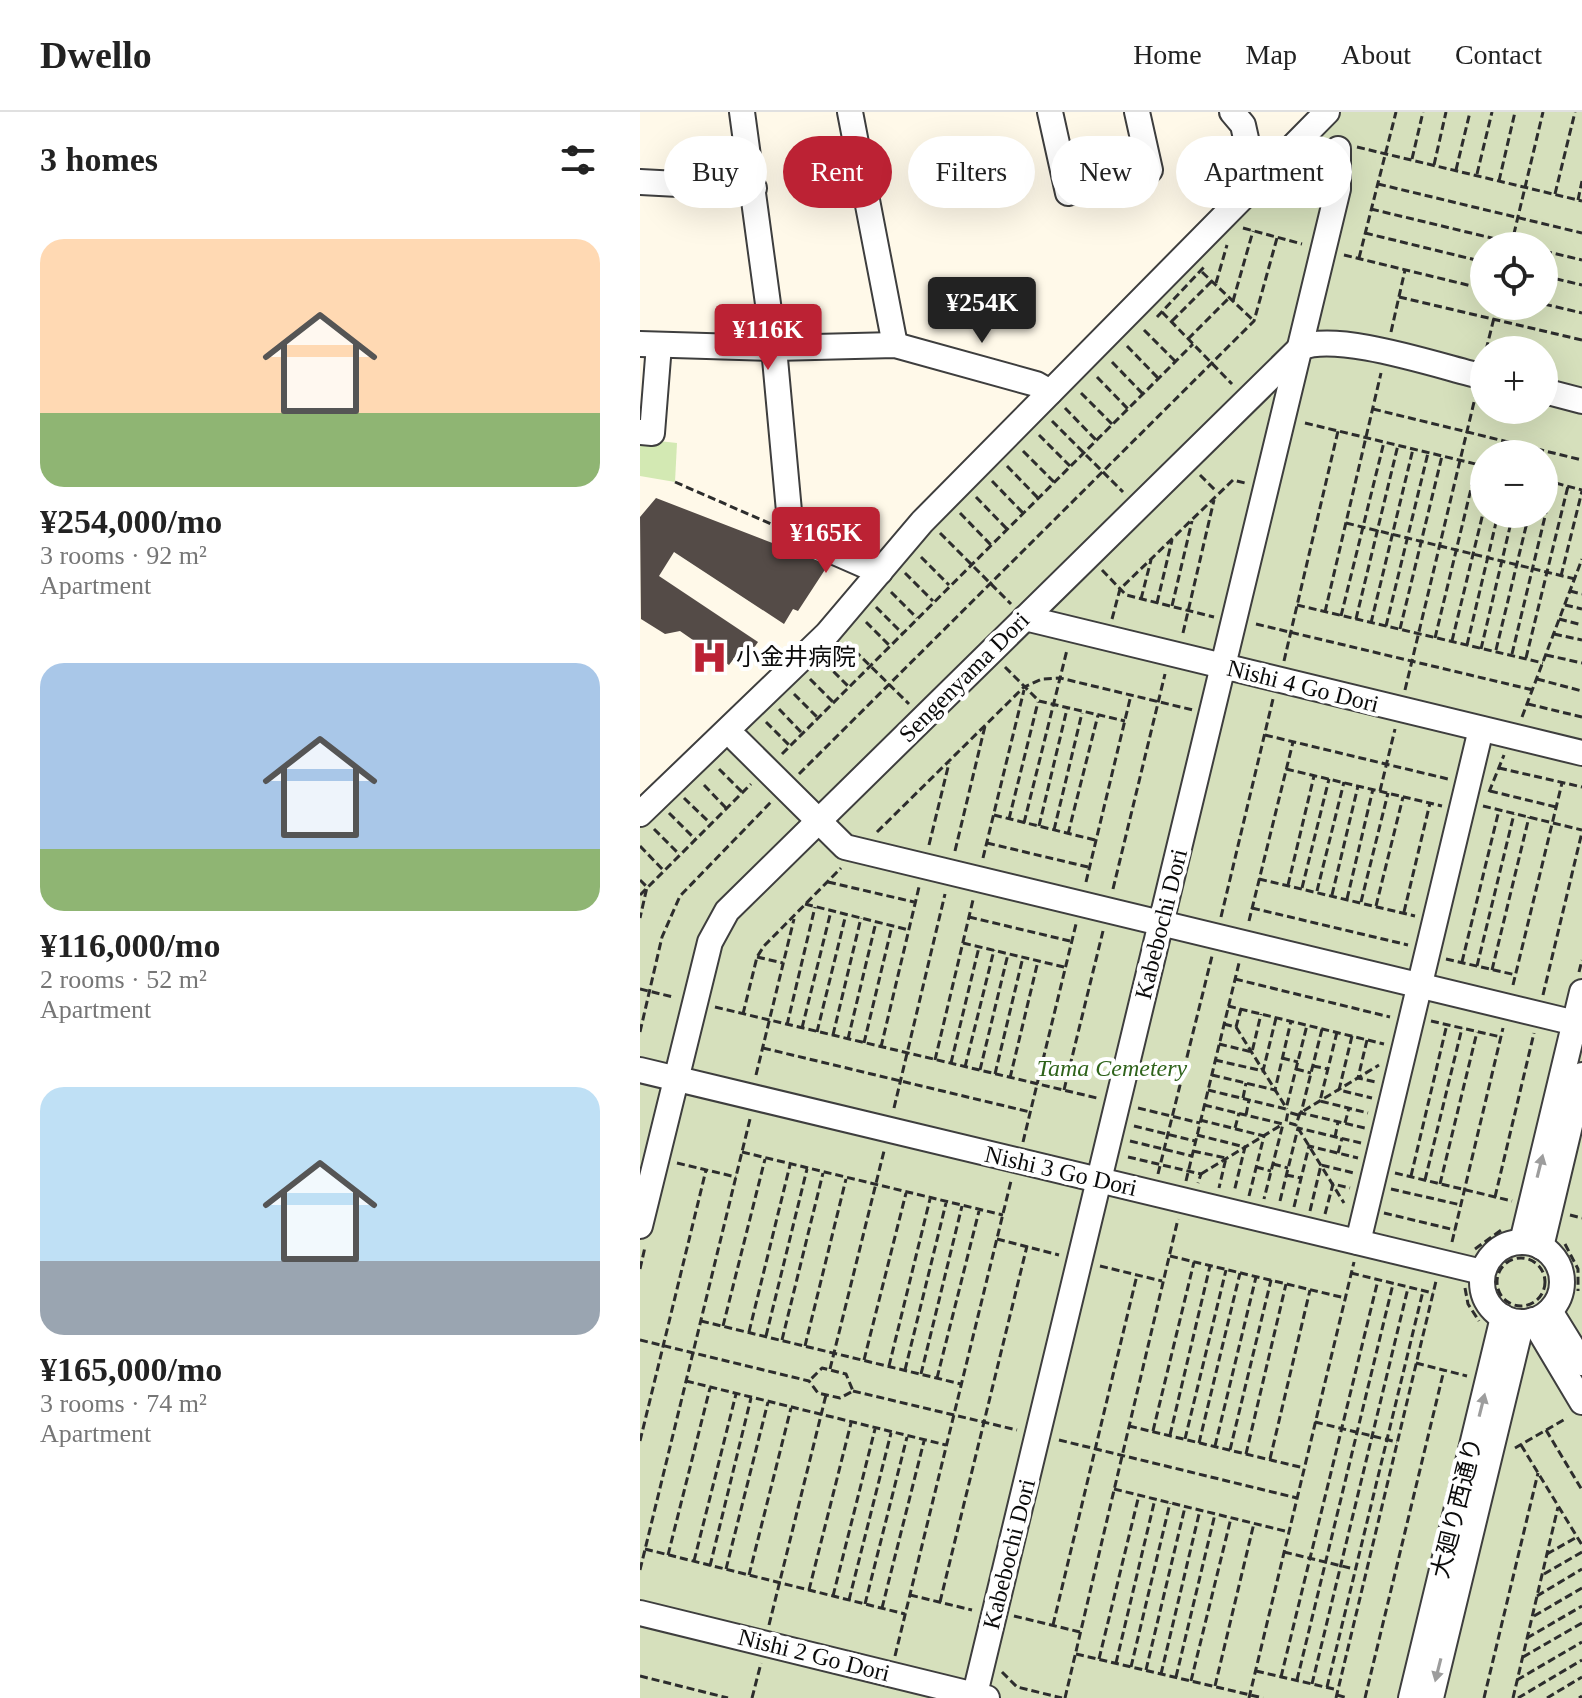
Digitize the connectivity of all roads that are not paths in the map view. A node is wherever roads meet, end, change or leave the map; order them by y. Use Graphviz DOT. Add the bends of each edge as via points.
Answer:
graph roads {
  1 [pos="742,112"];
  2 [pos="850,112"];
  3 [pos="1050,112"];
  4 [pos="1137,112"];
  5 [pos="1232,112"];
  6 [pos="1322,114"];
  7 [pos="746,136"];
  8 [pos="1245,136"];
  9 [pos="1301,136"];
  10 [pos="640,182"];
  11 [pos="664,183"];
  12 [pos="756,208"];
  13 [pos="1233,208"];
  14 [pos="1333,208"];
  15 [pos="650,344"];
  16 [pos="895,345"];
  17 [pos="774,348"];
  18 [pos="1300,348"];
  19 [pos="1470,380"];
  20 [pos="1558,395"];
  21 [pos="1058,400"];
  22 [pos="1582,401"];
  23 [pos="640,432"];
  24 [pos="884,581"];
  25 [pos="1020,613"];
  26 [pos="1224,666"];
  27 [pos="1481,729"];
  28 [pos="737,740"];
  29 [pos="1582,753"];
  30 [pos="645,820"];
  31 [pos="818,820"];
  32 [pos="1161,923"];
  33 [pos="1419,985"];
  34 [pos="1582,992"];
  35 [pos="1563,1020"];
  36 [pos="640,1070"];
  37 [pos="1582,1075"];
  38 [pos="676,1079"];
  39 [pos="1099,1180"];
  40 [pos="644,1232"];
  41 [pos="1531,1242"];
  42 [pos="1356,1250"];
  43 [pos="1473,1267"];
  44 [pos="1547,1304"];
  45 [pos="1582,1363"];
  46 [pos="1579,1407"];
  47 [pos="1442,1612"];
  48 [pos="640,1613"];
  49 [pos="979,1697"];
  50 [pos="1411,1698"];
  51 [pos="1431,1698"];
  1 -- 7 [label="street"];
  2 -- 16 [label="street"];
  3 -- 4 [label="street" via="1068,193 1150,170"];
  5 -- 8 [label="street"];
  6 -- 9 [label="street"];
  10 -- 11 [label="street"];
  12 -- 17 [label="street"];
  13 -- 21 [label="street"];
  14 -- 18 [label="street, Kabebochi Dori"];
  15 -- 17 [label="street"];
  15 -- 23 [label="street" via="652,433"];
  16 -- 17 [label="street"];
  16 -- 21 [label="street" via="1036,384"];
  17 -- 24 [label="street" via="791,533"];
  18 -- 19 [label="street" via="1326,341 1388,346"];
  18 -- 25 [label="street, Sengenyama Dori"];
  18 -- 26 [label="street, Kabebochi Dori"];
  20 -- 22 [label="street"];
  21 -- 24 [label="street" via="922,522"];
  24 -- 30 [label="street"];
  25 -- 26 [label="street, Nishi 4 Go Dori"];
  25 -- 31 [label="street, Sengenyama Dori"];
  26 -- 27 [label="street, Nishi 4 Go Dori" via="1277,686"];
  26 -- 32 [label="street, Kabebochi Dori"];
  27 -- 29 [label="street, Nishi 4 Go Dori"];
  27 -- 33 [label="street" via="1473,799"];
  28 -- 31 [label="street"];
  31 -- 32 [label="street" via="845,847"];
  31 -- 38 [label="street, Sengenyama Dori" via="714,930"];
  32 -- 33 [label="street"];
  32 -- 39 [label="street, Kabebochi Dori"];
  33 -- 35 [label="street"];
  33 -- 42 [label="street" via="1380,1149 1357,1209"];
  41 -- 34 [label="street, one-way" via="1531,1206"];
  36 -- 38 [label="street, Nishi 3 Go Dori"];
  37 -- 41 [label="street"];
  38 -- 39 [label="street, Nishi 3 Go Dori"];
  38 -- 40 [label="street, Sengenyama Dori"];
  39 -- 42 [label="street, Nishi 3 Go Dori"];
  39 -- 49 [label="street, Kabebochi Dori"];
  41 -- 43 [label="street" via="1500,1248"];
  41 -- 44 [label="street" via="1560,1268"];
  42 -- 43 [label="street, Nishi 3 Go Dori"];
  43 -- 44 [label="street" via="1484,1296"];
  44 -- 45 [label="street"];
  44 -- 46 [label="street"];
  44 -- 47 [label="street, 大廻り西通り" via="1475,1475"];
  47 -- 50 [label="street, 大廻り西通り"];
  47 -- 51 [label="street, 大廻り西通り, one-way"];
  48 -- 49 [label="street, Nishi 2 Go Dori"];
}
